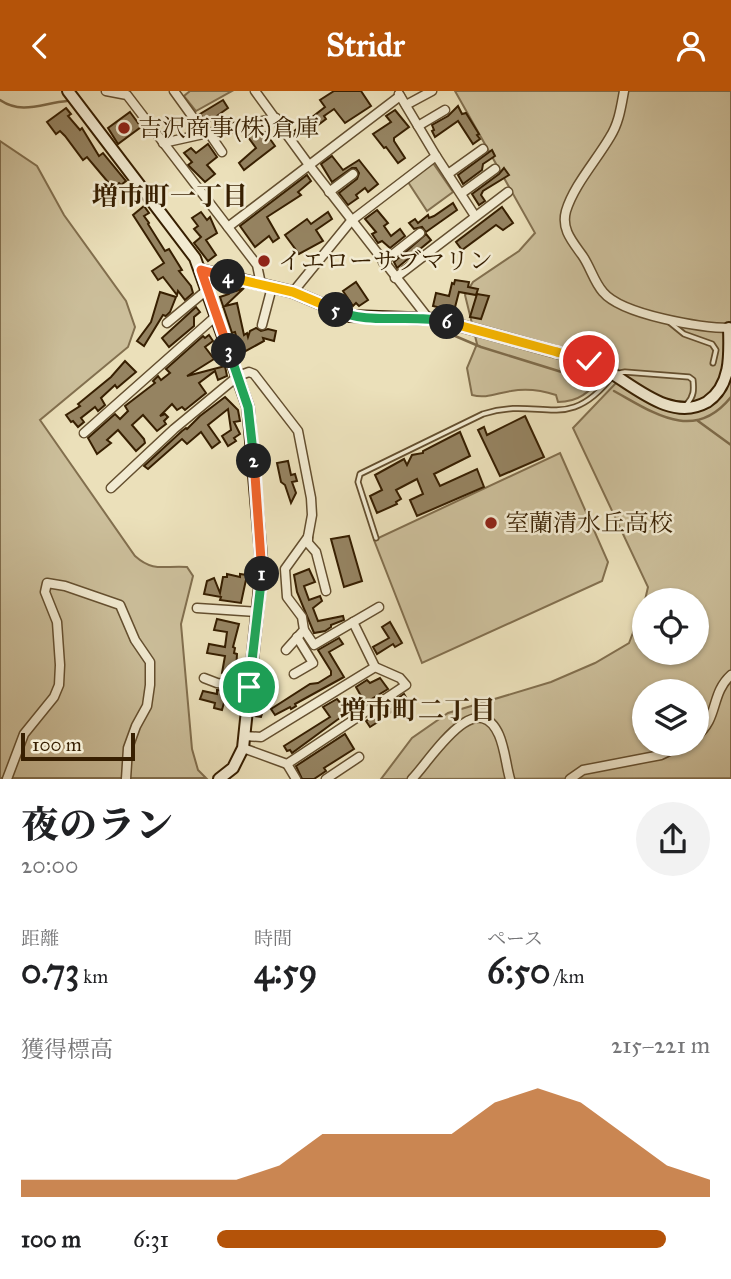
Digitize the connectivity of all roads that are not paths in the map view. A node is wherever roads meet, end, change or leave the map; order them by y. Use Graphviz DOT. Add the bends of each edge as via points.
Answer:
graph roads {
  1 [pos="68,91"];
  2 [pos="106,91"];
  3 [pos="174,91"];
  4 [pos="255,91"];
  5 [pos="432,91"];
  6 [pos="624,91"];
  7 [pos="399,93"];
  8 [pos="406,105"];
  9 [pos="445,110"];
  10 [pos="276,118"];
  11 [pos="418,126"];
  12 [pos="207,133"];
  13 [pos="163,143"];
  14 [pos="483,149"];
  15 [pos="222,152"];
  16 [pos="436,156"];
  17 [pos="309,165"];
  18 [pos="495,169"];
  19 [pos="353,174"];
  20 [pos="448,174"];
  21 [pos="330,192"];
  22 [pos="508,192"];
  23 [pos="462,193"];
  24 [pos="475,216"];
  25 [pos="351,221"];
  26 [pos="228,227"];
  27 [pos="420,233"];
  28 [pos="383,263"];
  29 [pos="201,270"];
  30 [pos="395,278"];
  31 [pos="267,286"];
  32 [pos="208,289"];
  33 [pos="293,292"];
  34 [pos="216,316"];
  35 [pos="428,318"];
  36 [pos="667,320"];
  37 [pos="167,323"];
  38 [pos="262,325"];
  39 [pos="730,328"];
  40 [pos="713,363"];
  41 [pos="614,374"];
  42 [pos="238,376"];
  43 [pos="683,408"];
  44 [pos="84,433"];
  45 [pos="111,488"];
  46 [pos="308,537"];
  47 [pos="376,538"];
  48 [pos="326,591"];
  49 [pos="379,607"];
  50 [pos="197,608"];
  51 [pos="258,612"];
  52 [pos="353,622"];
  53 [pos="304,630"];
  54 [pos="297,638"];
  55 [pos="286,650"];
  56 [pos="376,667"];
  57 [pos="294,674"];
  58 [pos="731,675"];
  59 [pos="204,678"];
  60 [pos="249,687"];
  61 [pos="709,721"];
  62 [pos="244,736"];
  63 [pos="243,748"];
  64 [pos="656,756"];
  65 [pos="359,757"];
  66 [pos="287,764"];
  67 [pos="7,779"];
  68 [pos="126,779"];
  69 [pos="219,779"];
  70 [pos="296,779"];
  71 [pos="326,779"];
  72 [pos="412,779"];
  73 [pos="510,779"];
  74 [pos="570,779"];
  1 -- 29 [label="street"];
  2 -- 13 [label="street" via="127,95"];
  3 -- 12 [label="street"];
  4 -- 10 [label="street"];
  5 -- 8 [label="street"];
  6 -- 36 [label="street" via="611,135 565,212 565,228 607,296"];
  7 -- 8 [label="street"];
  7 -- 17 [label="street"];
  8 -- 11 [label="street"];
  9 -- 11 [label="street"];
  10 -- 12 [label="street"];
  10 -- 17 [label="street"];
  11 -- 16 [label="street"];
  12 -- 13 [label="street"];
  12 -- 15 [label="street"];
  13 -- 26 [label="street"];
  14 -- 20 [label="street"];
  16 -- 20 [label="street"];
  16 -- 25 [label="street"];
  17 -- 21 [label="street"];
  17 -- 26 [label="street"];
  18 -- 23 [label="street"];
  19 -- 21 [label="street"];
  20 -- 23 [label="street"];
  21 -- 25 [label="street"];
  22 -- 24 [label="street"];
  23 -- 24 [label="street"];
  24 -- 30 [label="street"];
  25 -- 28 [label="street"];
  25 -- 33 [label="street"];
  26 -- 31 [label="street"];
  27 -- 28 [label="street"];
  28 -- 30 [label="street"];
  29 -- 31 [label="street"];
  29 -- 32 [label="street"];
  30 -- 35 [label="street"];
  31 -- 33 [label="street"];
  31 -- 38 [label="street"];
  32 -- 34 [label="street"];
  32 -- 37 [label="street"];
  33 -- 35 [label="street" via="350,316"];
  34 -- 42 [label="street"];
  34 -- 44 [label="street"];
  35 -- 41 [label="street" via="589,361"];
  36 -- 39 [label="street"];
  36 -- 40 [label="lane" via="684,334 712,344 716,350"];
  39 -- 43 [label="street" via="730,362 723,387 711,399"];
  41 -- 43 [label="street" via="657,401"];
  41 -- 43 [label="lane" via="689,377 693,395"];
  41 -- 47 [label="lane" via="600,392 580,406 557,412 498,409 360,474 358,482"];
  42 -- 45 [label="street"];
  42 -- 46 [label="street" via="254,374 298,431 312,498"];
  42 -- 51 [label="street" via="248,407 256,485 262,567"];
  46 -- 48 [label="street"];
  46 -- 53 [label="street" via="285,569 287,597 302,617"];
  49 -- 52 [label="street"];
  50 -- 51 [label="street"];
  51 -- 60 [label="street"];
  52 -- 53 [label="street" via="314,645"];
  52 -- 56 [label="street"];
  53 -- 54 [label="street"];
  54 -- 55 [label="street"];
  54 -- 57 [label="street" via="313,663"];
  56 -- 62 [label="street" via="261,737"];
  56 -- 66 [label="street" via="406,685"];
  58 -- 61 [label="street" via="722,684"];
  59 -- 60 [label="street"];
  60 -- 62 [label="street"];
  62 -- 63 [label="street"];
  63 -- 66 [label="street"];
  63 -- 69 [label="street" via="233,768"];
  64 -- 74 [label="street" via="583,770"];
  65 -- 71 [label="street"];
  66 -- 70 [label="street"];
  67 -- 68 [label="street" via="24,734 59,685 57,622 45,592 47,583 120,605 150,662 147,706 128,748"];
  72 -- 73 [label="street" via="455,728 466,720 483,718 500,737"];
}
